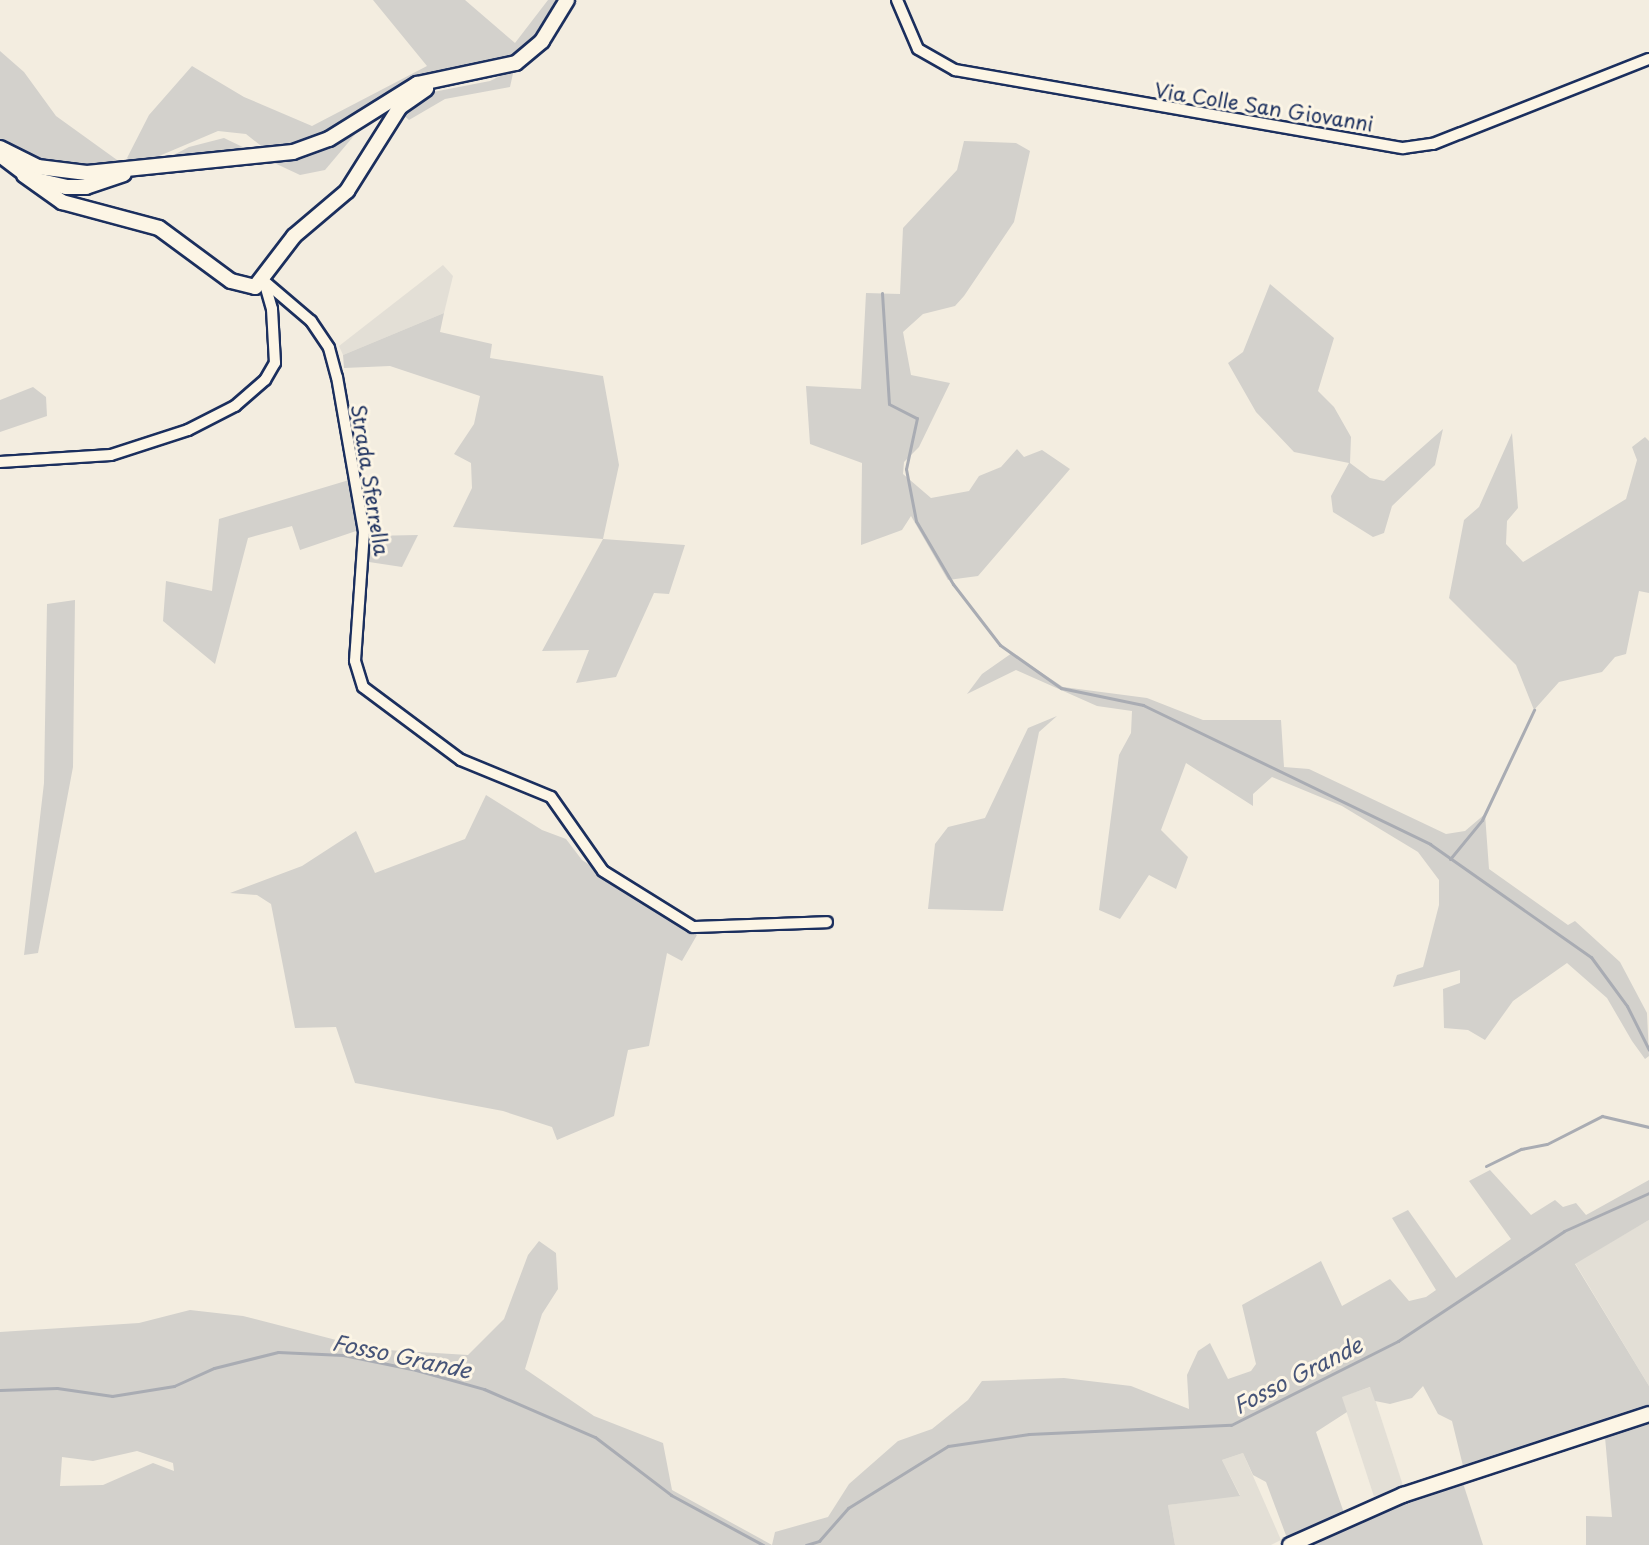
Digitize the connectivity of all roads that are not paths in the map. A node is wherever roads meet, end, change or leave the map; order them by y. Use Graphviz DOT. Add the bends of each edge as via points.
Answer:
graph roads {
  1 [pos="567,0"];
  2 [pos="897,0"];
  3 [pos="1649,59"];
  4 [pos="502,68"];
  5 [pos="0,148"];
  6 [pos="0,155"];
  7 [pos="38,167"];
  8 [pos="133,169"];
  9 [pos="87,173"];
  10 [pos="24,175"];
  11 [pos="105,182"];
  12 [pos="60,186"];
  13 [pos="62,202"];
  14 [pos="82,208"];
  15 [pos="264,281"];
  16 [pos="0,462"];
  17 [pos="827,922"];
  18 [pos="1649,1414"];
  19 [pos="1290,1545"];
  1 -- 4 [label="street" via="542,41 527,56"];
  2 -- 3 [label="street, Via Colle San Giovanni" via="918,49 955,70 1403,148 1433,144"];
  4 -- 8 [label="street" via="417,84 329,139 293,152"];
  4 -- 15 [label="street" via="490,76 422,90 400,107 331,209 283,249"];
  5 -- 7 [label="street"];
  6 -- 10 [label="street"];
  7 -- 9 [label="street"];
  7 -- 12 [label="street"];
  8 -- 9 [label="street"];
  8 -- 11 [label="street"];
  9 -- 12 [label="street"];
  10 -- 12 [label="street"];
  10 -- 13 [label="street"];
  11 -- 12 [label="street"];
  11 -- 14 [label="street" via="79,197"];
  12 -- 13 [label="street"];
  12 -- 14 [label="street"];
  13 -- 14 [label="street"];
  14 -- 15 [label="street" via="159,228 244,287"];
  15 -- 16 [label="street" via="272,309 275,363 265,380 235,406 188,430 111,455"];
  15 -- 17 [label="street, Strada Sferrella" via="311,321 329,348 337,377 364,532 355,661 363,687 461,760 551,797 603,871 693,927"];
  18 -- 19 [label="street" via="1403,1495"];
}
